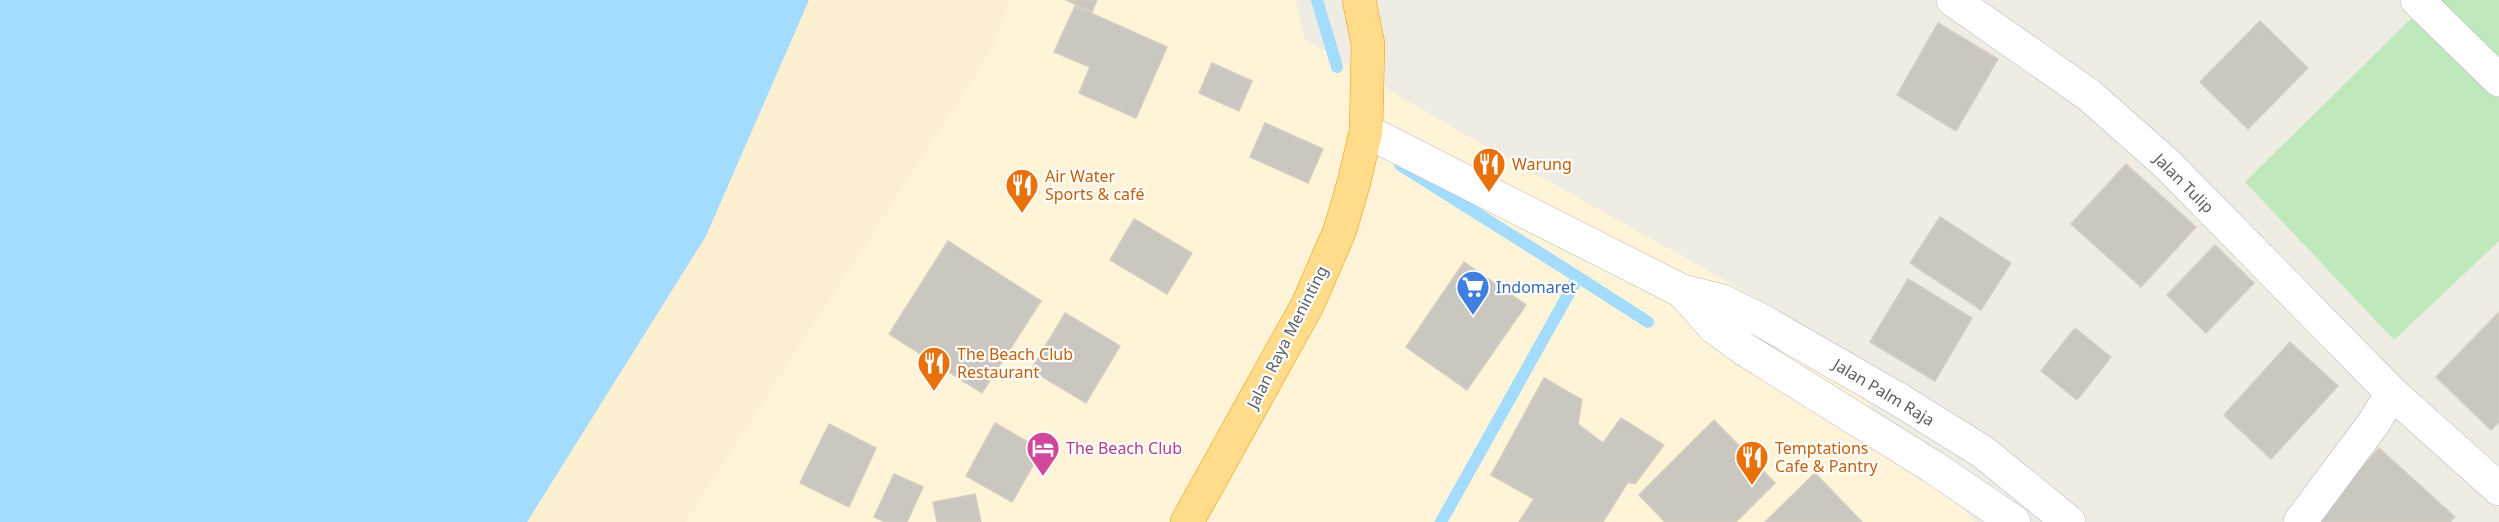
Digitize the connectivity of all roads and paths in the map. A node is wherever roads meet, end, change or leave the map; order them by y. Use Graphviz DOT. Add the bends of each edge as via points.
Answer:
graph roads {
  1 [pos="1359,0"];
  2 [pos="1953,0"];
  3 [pos="2417,0"];
  4 [pos="2499,80"];
  5 [pos="1366,131"];
  6 [pos="1682,291"];
  7 [pos="2392,393"];
  8 [pos="2499,489"];
  9 [pos="1187,522"];
  10 [pos="2014,522"];
  11 [pos="2069,522"];
  12 [pos="2300,522"];
  1 -- 5 [label="highway, Jalan Raya Meninting" via="1368,44"];
  2 -- 7 [label="street, Jalan Tulip" via="2089,95 2166,164"];
  3 -- 4 [label="street"];
  5 -- 6 [label="street, Jalan Palm Raja"];
  5 -- 9 [label="highway, Jalan Raya Meninting" via="1340,230 1308,304"];
  6 -- 10 [label="street, Jalan Palm Raja" via="1715,328 1744,349 1933,466"];
  6 -- 11 [label="street, Jalan Palm Raja" via="1723,301 1898,399 1983,452"];
  7 -- 8 [label="street, Jalan Tulip"];
  7 -- 12 [label="street"];
}
